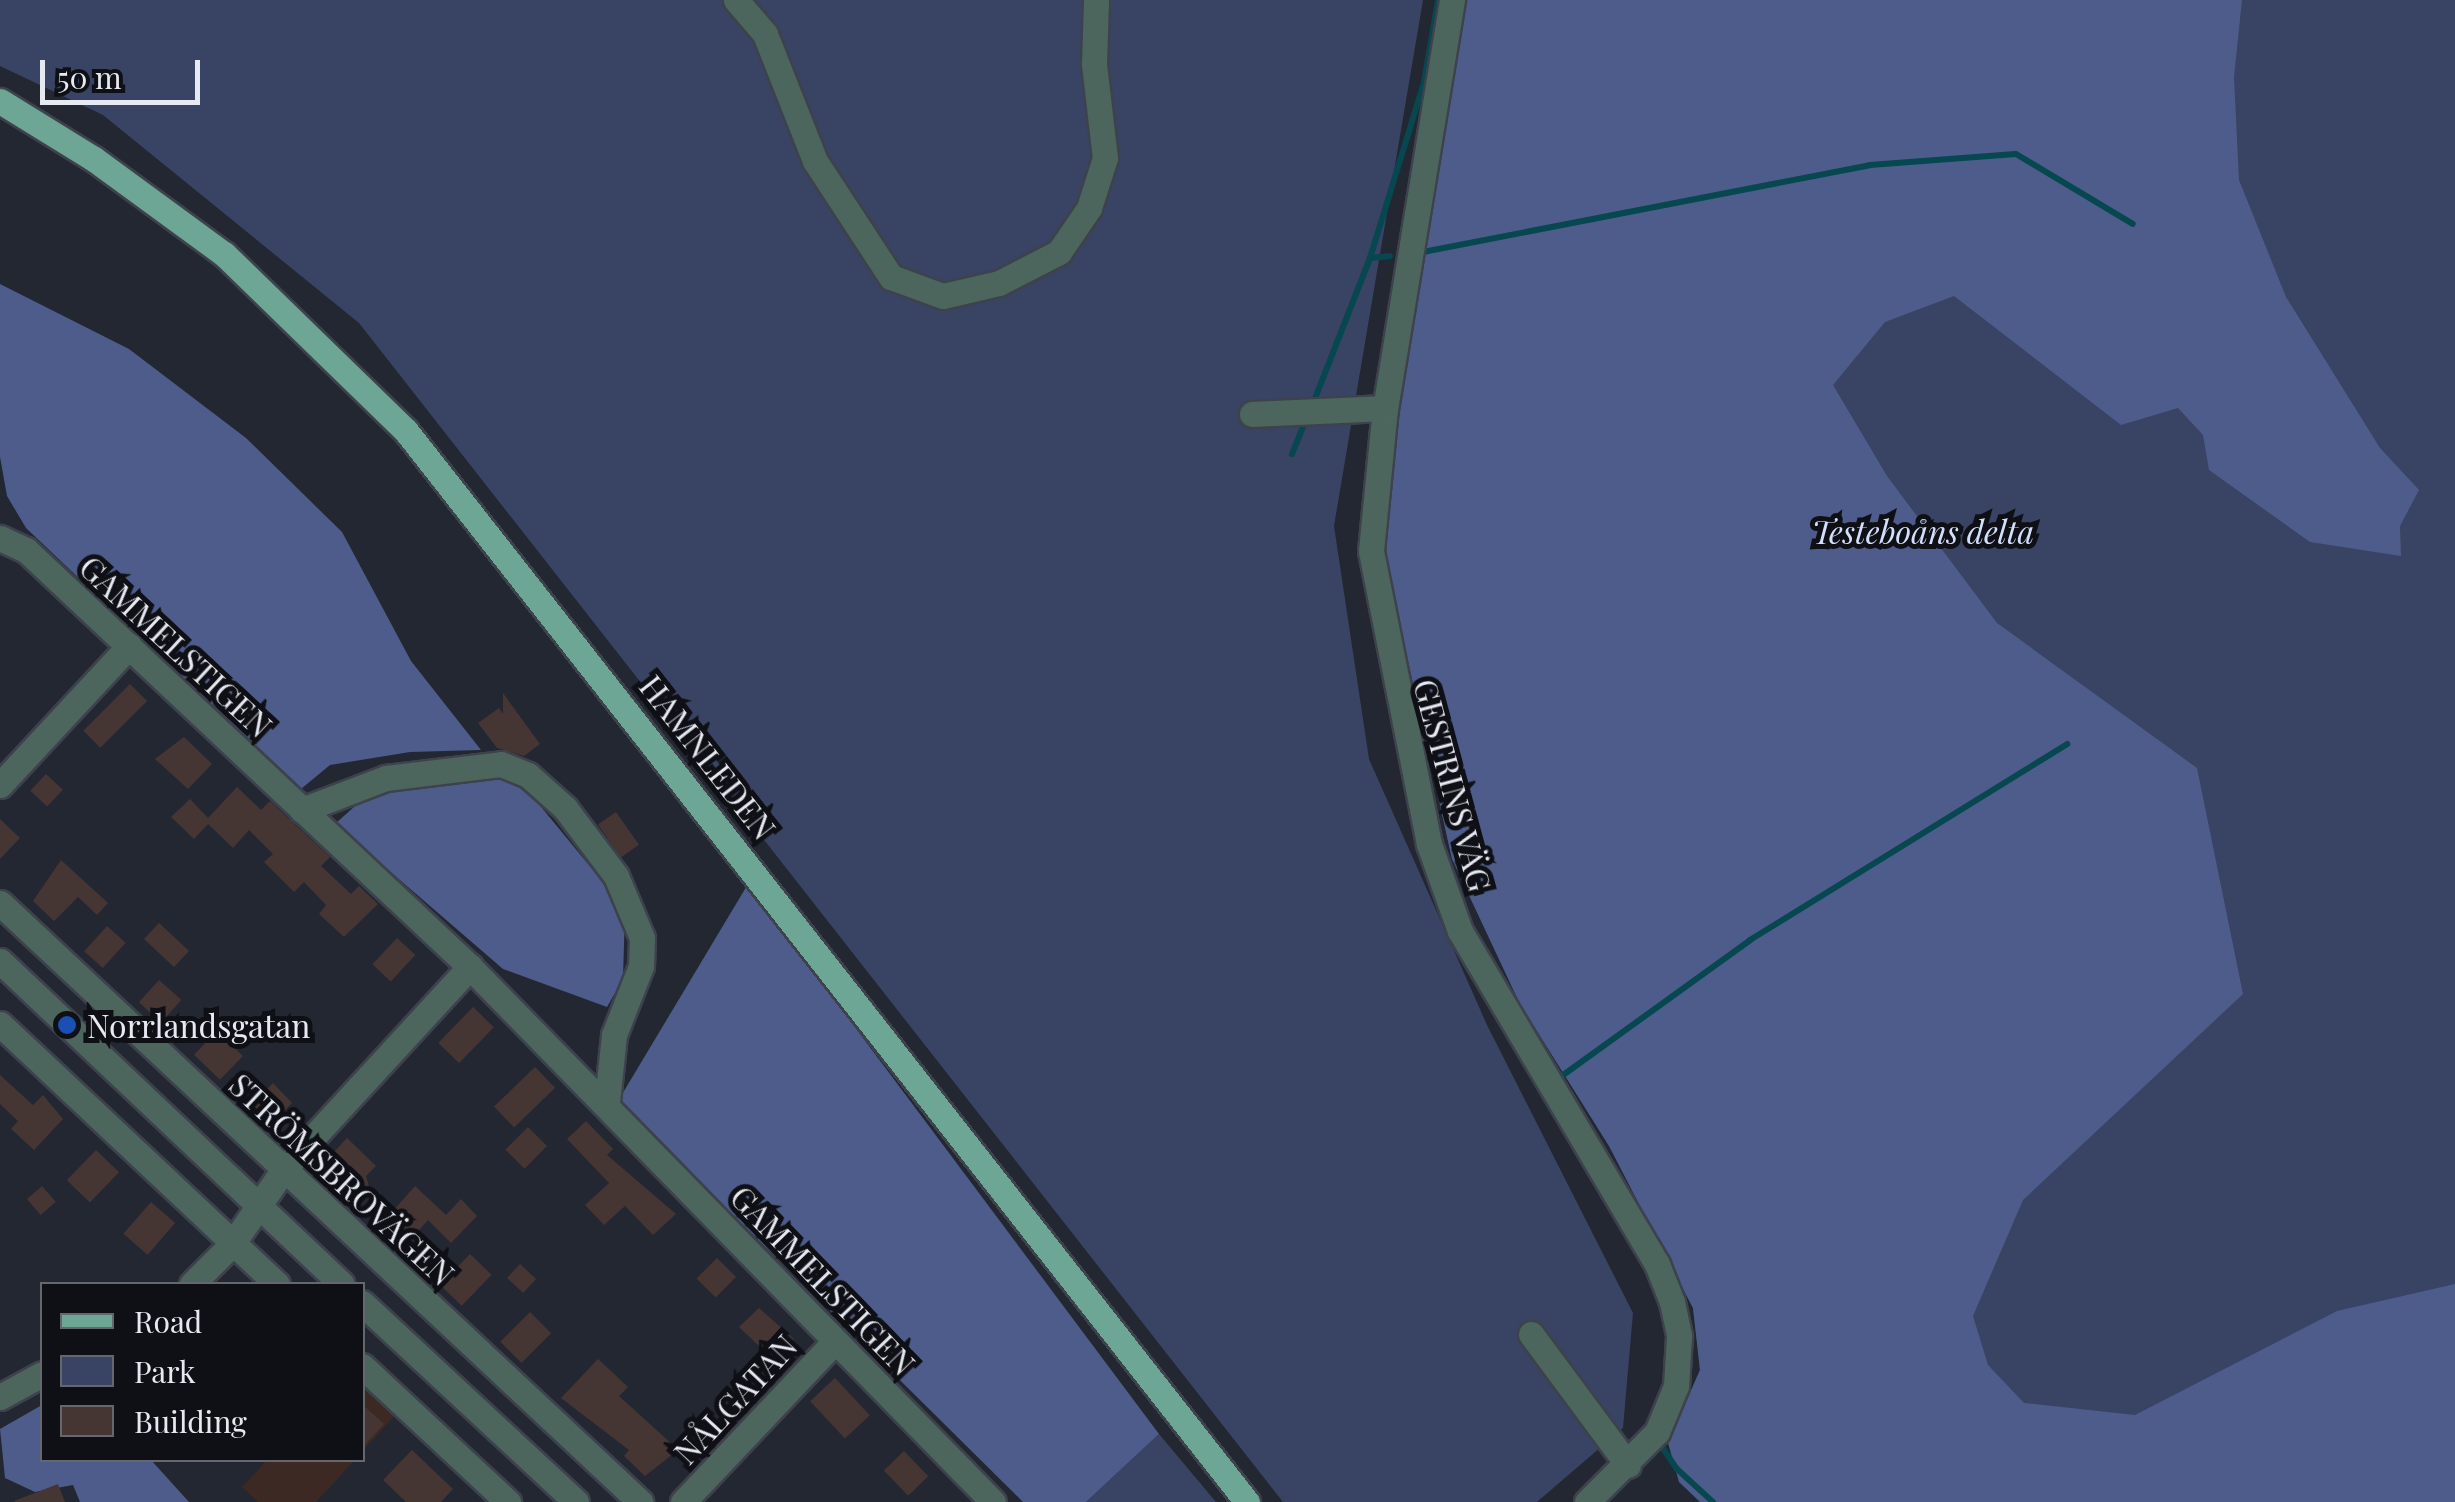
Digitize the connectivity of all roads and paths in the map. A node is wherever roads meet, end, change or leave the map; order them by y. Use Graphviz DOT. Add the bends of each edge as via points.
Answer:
graph roads {
  1 [pos="736,0"];
  2 [pos="1096,0"];
  3 [pos="1452,0"];
  4 [pos="0,104"];
  5 [pos="1384,408"];
  6 [pos="1252,414"];
  7 [pos="0,538"];
  8 [pos="129,646"];
  9 [pos="0,785"];
  10 [pos="302,810"];
  11 [pos="0,904"];
  12 [pos="0,961"];
  13 [pos="470,966"];
  14 [pos="0,1024"];
  15 [pos="607,1102"];
  16 [pos="284,1169"];
  17 [pos="258,1206"];
  18 [pos="232,1242"];
  19 [pos="194,1282"];
  20 [pos="275,1282"];
  21 [pos="340,1282"];
  22 [pos="365,1306"];
  23 [pos="1531,1334"];
  24 [pos="835,1340"];
  25 [pos="365,1369"];
  26 [pos="40,1375"];
  27 [pos="0,1397"];
  28 [pos="1628,1465"];
  29 [pos="508,1502"];
  30 [pos="576,1502"];
  31 [pos="640,1502"];
  32 [pos="684,1502"];
  33 [pos="993,1502"];
  34 [pos="1247,1502"];
  35 [pos="1587,1502"];
  1 -- 2 [label="street" via="764,34 815,160 891,277 943,296 1000,284 1059,252 1089,208 1105,158 1094,64"];
  3 -- 5 [label="street, GESTRINS VÄG"];
  4 -- 34 [label="main road, HAMNLEDEN" via="42,126 224,254 406,430"];
  5 -- 6 [label="street"];
  5 -- 28 [label="street, GESTRINS VÄG" via="1371,551 1428,844 1460,931 1656,1264 1680,1336 1676,1386 1657,1432"];
  7 -- 8 [label="street, GAMMELSTIGEN" via="26,550"];
  8 -- 9 [label="street"];
  8 -- 10 [label="street, GAMMELSTIGEN"];
  10 -- 13 [label="street, GAMMELSTIGEN"];
  10 -- 15 [label="street" via="386,778 501,764 528,775 565,808 616,876 642,938 641,966 616,1025"];
  11 -- 16 [label="street, STRÖMSBROVÄGEN"];
  12 -- 17 [label="street"];
  13 -- 15 [label="street, GAMMELSTIGEN"];
  13 -- 16 [label="street"];
  14 -- 18 [label="street"];
  15 -- 24 [label="street, GAMMELSTIGEN"];
  16 -- 17 [label="street"];
  16 -- 31 [label="street, STRÖMSBROVÄGEN"];
  17 -- 18 [label="street"];
  17 -- 21 [label="street"];
  18 -- 19 [label="street"];
  18 -- 20 [label="street"];
  22 -- 30 [label="street"];
  23 -- 28 [label="street"];
  24 -- 32 [label="street, NÅLGATAN"];
  24 -- 33 [label="street, GAMMELSTIGEN"];
  25 -- 29 [label="street"];
  26 -- 27 [label="street"];
  28 -- 35 [label="street, GESTRINS VÄG"];
}
